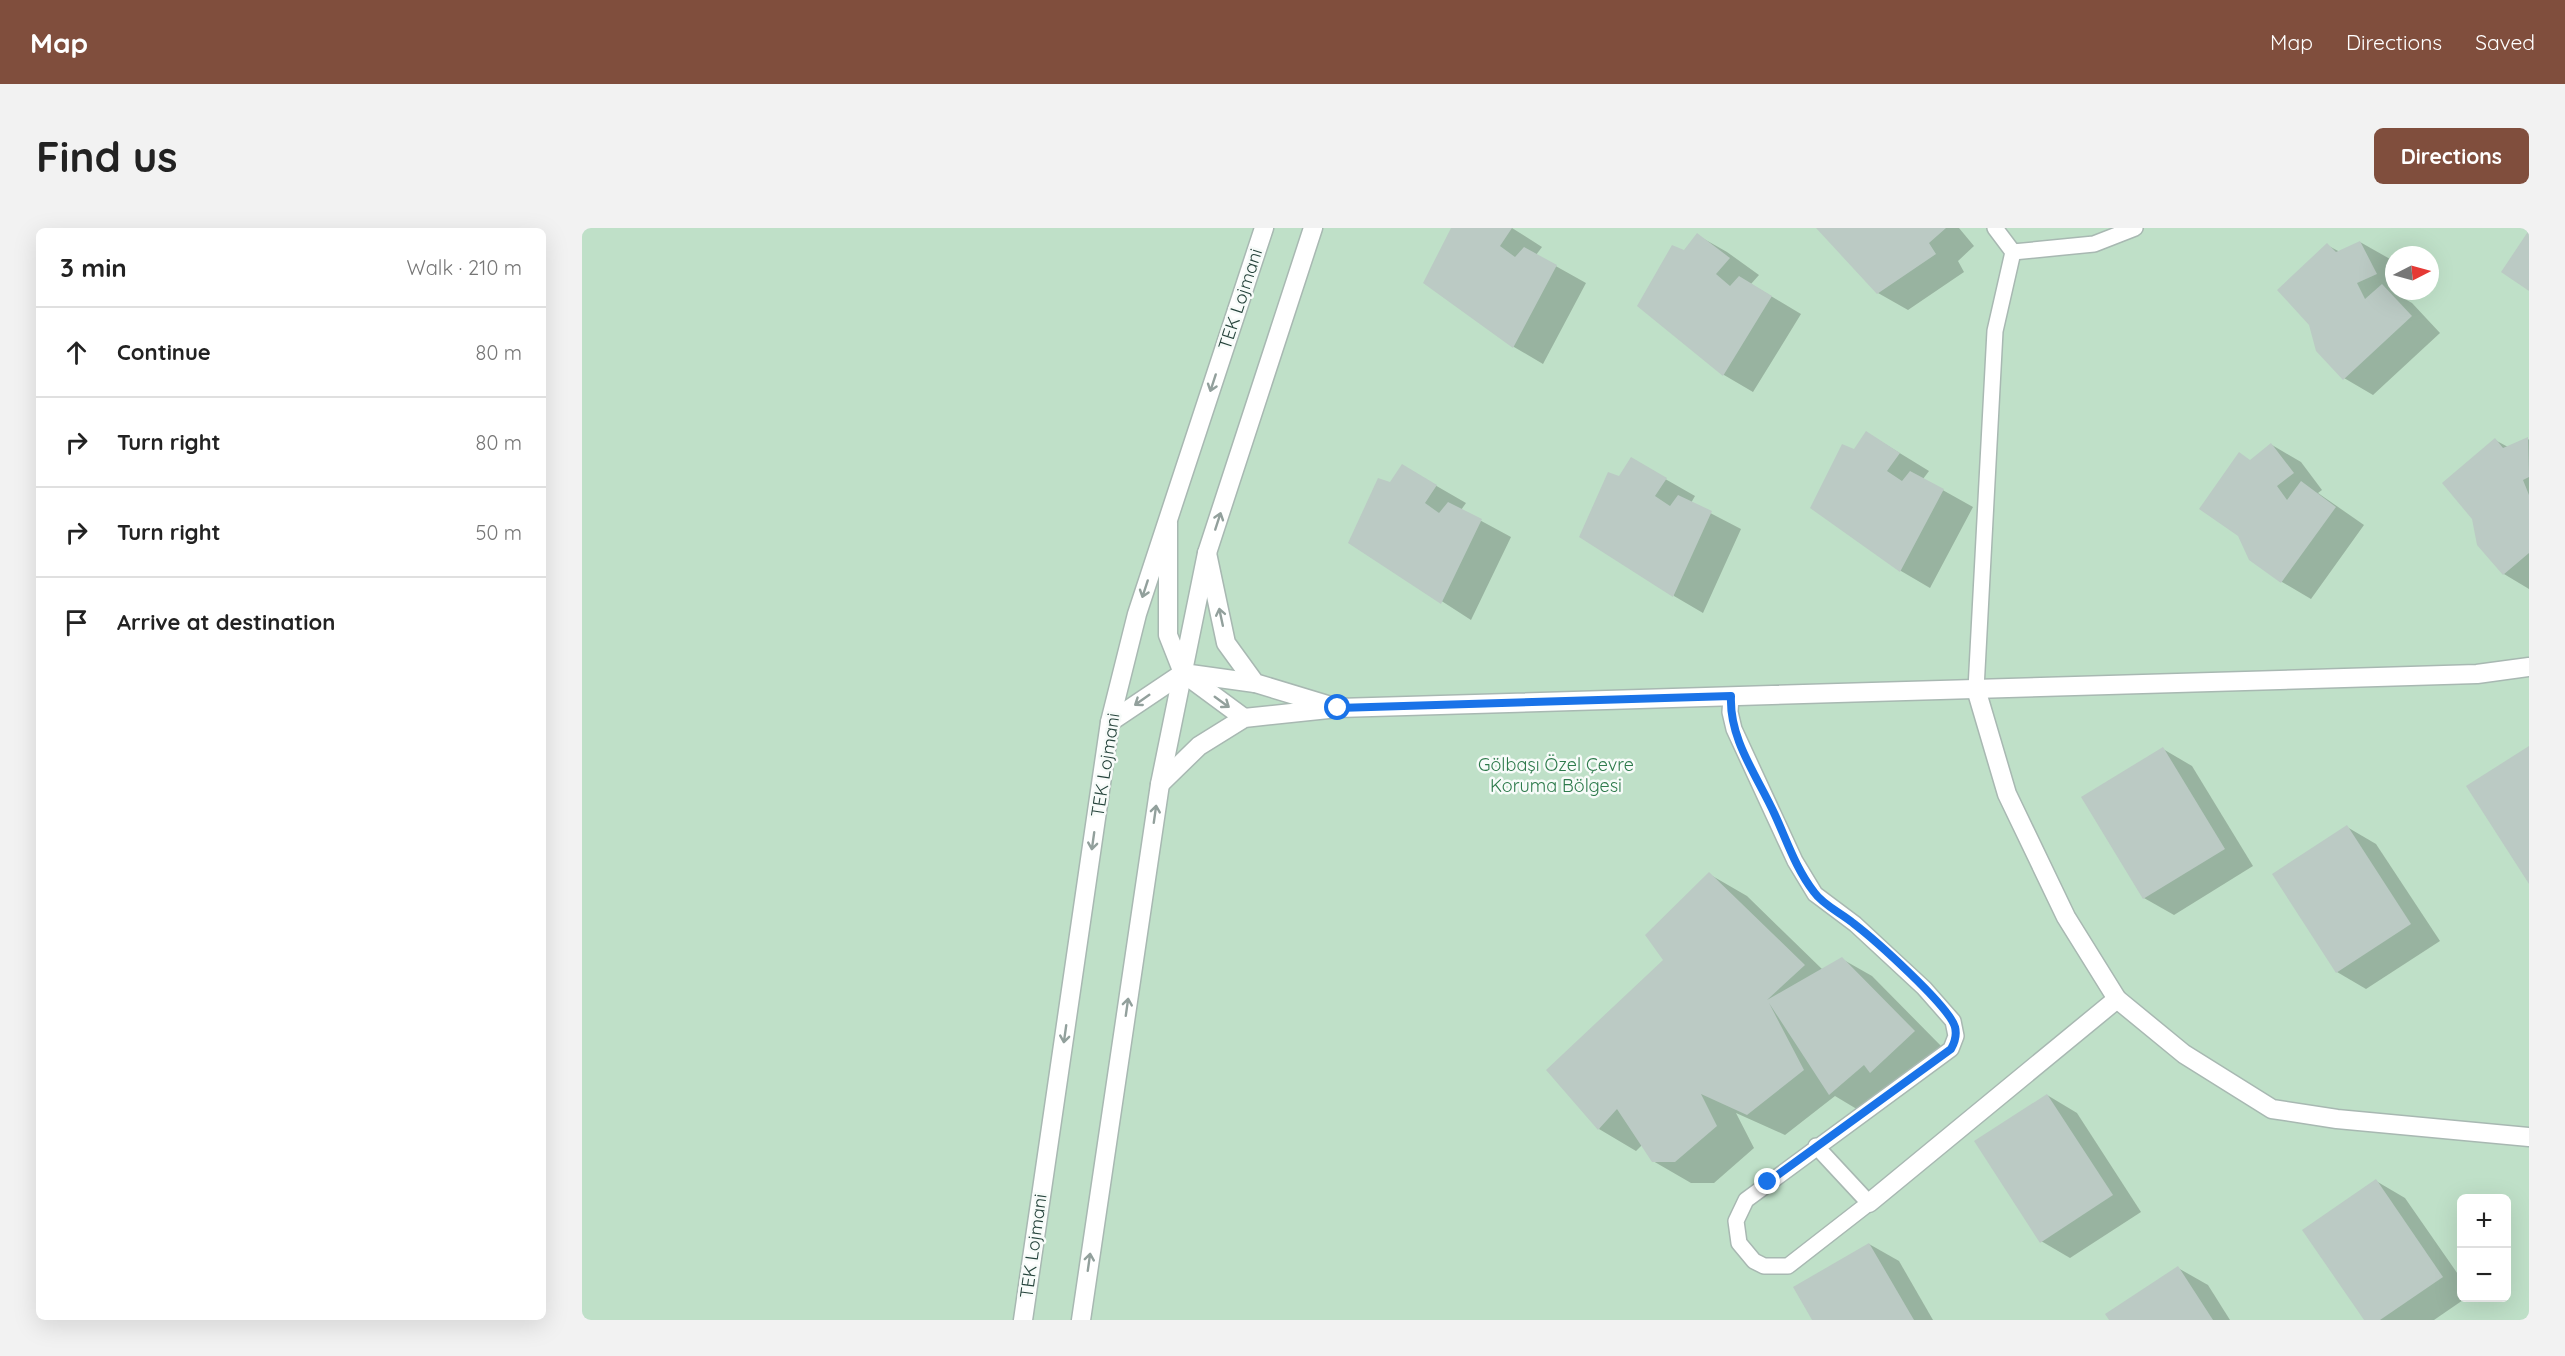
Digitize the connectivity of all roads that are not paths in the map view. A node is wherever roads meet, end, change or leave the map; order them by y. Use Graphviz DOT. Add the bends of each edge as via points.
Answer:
graph roads {
  1 [pos="1264,228"];
  2 [pos="1313,228"];
  3 [pos="1995,228"];
  4 [pos="2135,228"];
  5 [pos="2013,252"];
  6 [pos="1168,519"];
  7 [pos="1207,554"];
  8 [pos="2529,667"];
  9 [pos="1183,673"];
  10 [pos="1255,683"];
  11 [pos="1976,689"];
  12 [pos="1731,696"];
  13 [pos="1338,708"];
  14 [pos="1244,718"];
  15 [pos="1110,722"];
  16 [pos="1160,784"];
  17 [pos="2117,999"];
  18 [pos="2529,1137"];
  19 [pos="1816,1146"];
  20 [pos="1869,1203"];
  21 [pos="1023,1320"];
  22 [pos="1081,1320"];
  1 -- 6 [label="street, TEK Lojmani, one-way"];
  7 -- 2 [label="street, one-way"];
  3 -- 5 [label="lane"];
  4 -- 5 [label="lane" via="2094,244"];
  5 -- 11 [label="lane" via="1995,331"];
  6 -- 9 [label="street" via="1168,634"];
  6 -- 15 [label="street, TEK Lojmani, one-way" via="1137,614"];
  7 -- 9 [label="street"];
  10 -- 7 [label="street, one-way" via="1226,643"];
  8 -- 11 [label="street" via="2477,674"];
  9 -- 10 [label="street"];
  9 -- 14 [label="street, one-way"];
  9 -- 15 [label="street, one-way"];
  9 -- 16 [label="street"];
  10 -- 13 [label="street"];
  11 -- 12 [label="street"];
  11 -- 17 [label="street" via="2019,823 2066,916"];
  12 -- 13 [label="street"];
  12 -- 19 [label="lane" via="1734,729 1795,861 1815,894 1893,957 1956,1029 1951,1049"];
  13 -- 14 [label="street"];
  14 -- 16 [label="street" via="1199,746"];
  15 -- 21 [label="street, TEK Lojmani, one-way"];
  22 -- 16 [label="street, one-way"];
  17 -- 18 [label="street" via="2184,1054 2272,1109"];
  17 -- 20 [label="street"];
  19 -- 20 [label="lane"];
  19 -- 20 [label="lane" via="1746,1200 1739,1210 1736,1232 1745,1253 1764,1266 1788,1266"];
}
